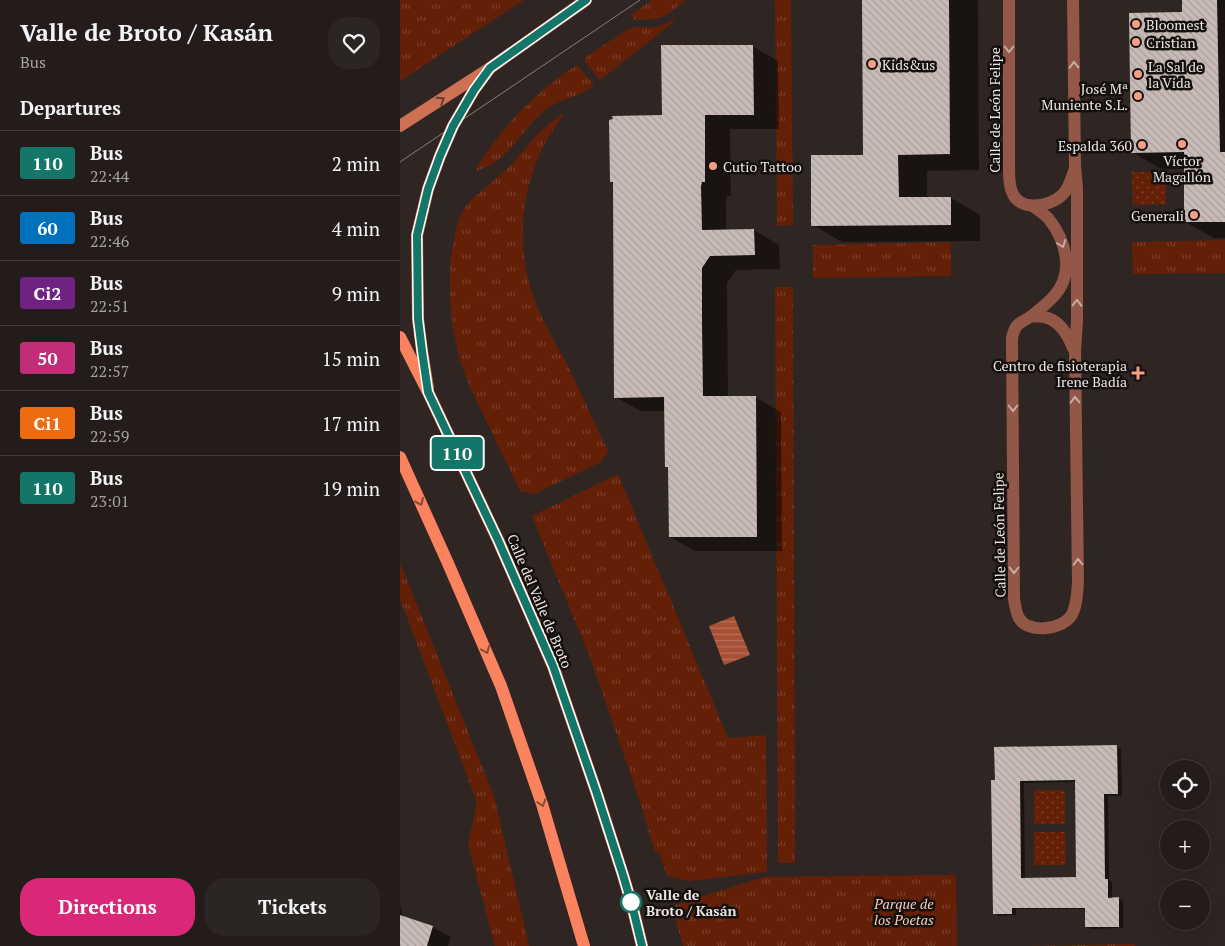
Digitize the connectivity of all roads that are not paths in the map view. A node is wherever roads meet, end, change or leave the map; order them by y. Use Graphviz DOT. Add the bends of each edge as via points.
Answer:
graph roads {
  1 [pos="586,0"];
  2 [pos="1009,0"];
  3 [pos="1073,0"];
  4 [pos="490,68"];
  5 [pos="400,126"];
  6 [pos="1075,166"];
  7 [pos="1033,206"];
  8 [pos="1032,316"];
  9 [pos="400,337"];
  10 [pos="1075,351"];
  11 [pos="428,392"];
  12 [pos="400,457"];
  13 [pos="584,946"];
  14 [pos="642,946"];
  1 -- 4 [label="main road"];
  2 -- 7 [label="street, Calle de León Felipe, one-way" via="1010,183 1018,201"];
  6 -- 3 [label="street, Calle de León Felipe, one-way"];
  5 -- 4 [label="main road, one-way"];
  4 -- 11 [label="main road" via="474,90 440,156 417,235 418,319"];
  6 -- 7 [label="street, Calle de León Felipe" via="1064,194 1047,204"];
  10 -- 6 [label="street, Calle de León Felipe, one-way" via="1078,261"];
  7 -- 8 [label="street, Calle de León Felipe, one-way" via="1057,232 1065,248 1066,261 1060,288"];
  8 -- 10 [label="street, Calle de León Felipe" via="1054,321 1069,337"];
  8 -- 10 [label="street, Calle de León Felipe, one-way" via="1014,328 1012,338 1014,599 1019,618 1028,626 1060,626 1071,616 1077,600"];
  9 -- 11 [label="main road, Calle del Valle de Broto"];
  11 -- 14 [label="main road, Calle del Valle de Broto" via="553,666 623,875"];
  12 -- 13 [label="main road, one-way" via="501,686 542,804"];
}
